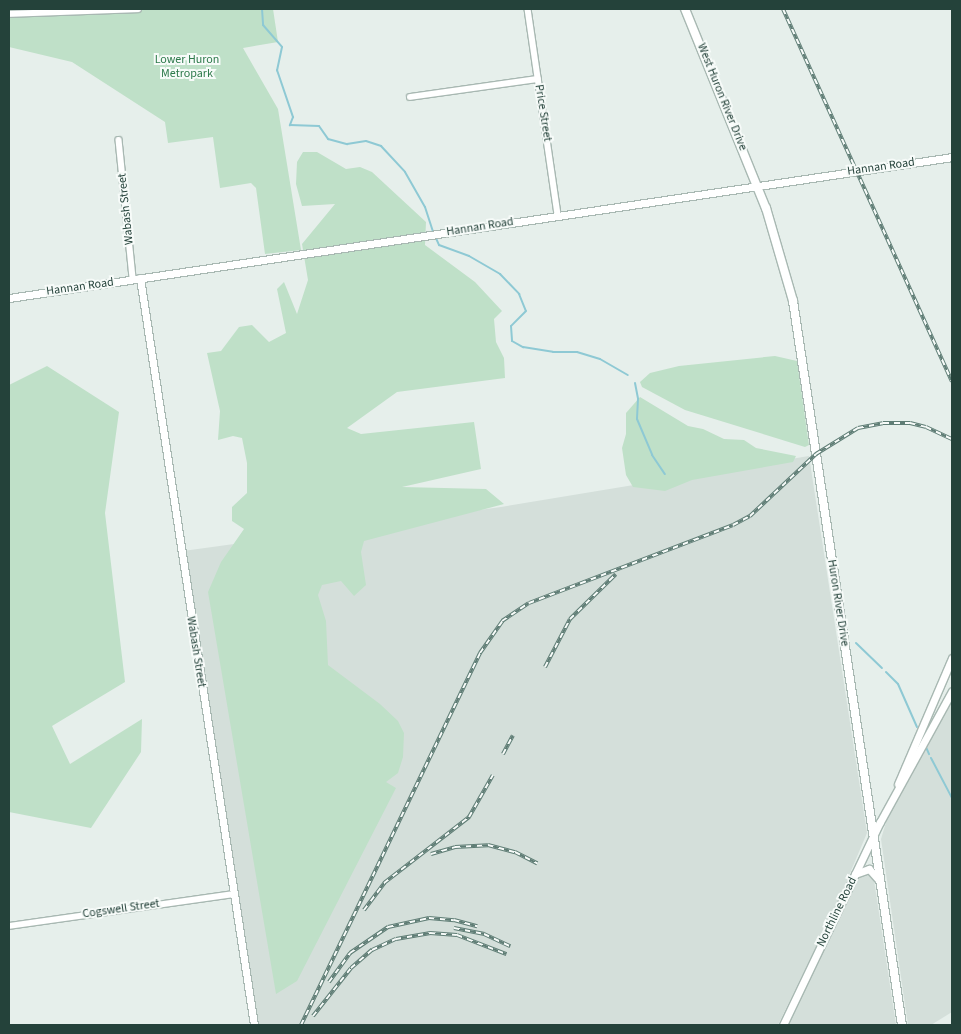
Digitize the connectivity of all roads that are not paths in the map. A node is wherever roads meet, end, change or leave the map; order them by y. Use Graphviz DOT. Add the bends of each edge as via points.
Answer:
graph roads {
  1 [pos="138,9"];
  2 [pos="528,9"];
  3 [pos="685,9"];
  4 [pos="9,14"];
  5 [pos="538,79"];
  6 [pos="410,97"];
  7 [pos="119,140"];
  8 [pos="952,157"];
  9 [pos="758,185"];
  10 [pos="558,215"];
  11 [pos="136,279"];
  12 [pos="9,298"];
  13 [pos="952,658"];
  14 [pos="952,691"];
  15 [pos="893,801"];
  16 [pos="873,836"];
  17 [pos="855,874"];
  18 [pos="880,882"];
  19 [pos="233,894"];
  20 [pos="9,926"];
  21 [pos="254,1025"];
  22 [pos="783,1025"];
  23 [pos="902,1025"];
  1 -- 4 [label="street"];
  2 -- 5 [label="street"];
  3 -- 9 [label="main road, West Huron River Drive"];
  5 -- 6 [label="street, Price Street"];
  5 -- 10 [label="street, Price Street"];
  7 -- 11 [label="street, Wabash Street"];
  8 -- 9 [label="street, Hannan Road"];
  9 -- 10 [label="street, Hannan Road"];
  9 -- 16 [label="main road, Huron River Drive" via="781,251 797,328"];
  10 -- 11 [label="street, Hannan Road"];
  11 -- 12 [label="street, Hannan Road"];
  11 -- 19 [label="street, Wabash Street"];
  13 -- 15 [label="street, Northline Road"];
  14 -- 15 [label="street, Northline Road"];
  15 -- 16 [label="street, Northline Road"];
  16 -- 17 [label="street, Northline Road"];
  16 -- 18 [label="main road, Huron River Drive"];
  17 -- 18 [label="street" via="869,868"];
  17 -- 22 [label="street, Northline Road"];
  18 -- 23 [label="main road, Huron River Drive"];
  19 -- 20 [label="street, Cogswell Street"];
  19 -- 21 [label="street, Wabash Street"];
}
